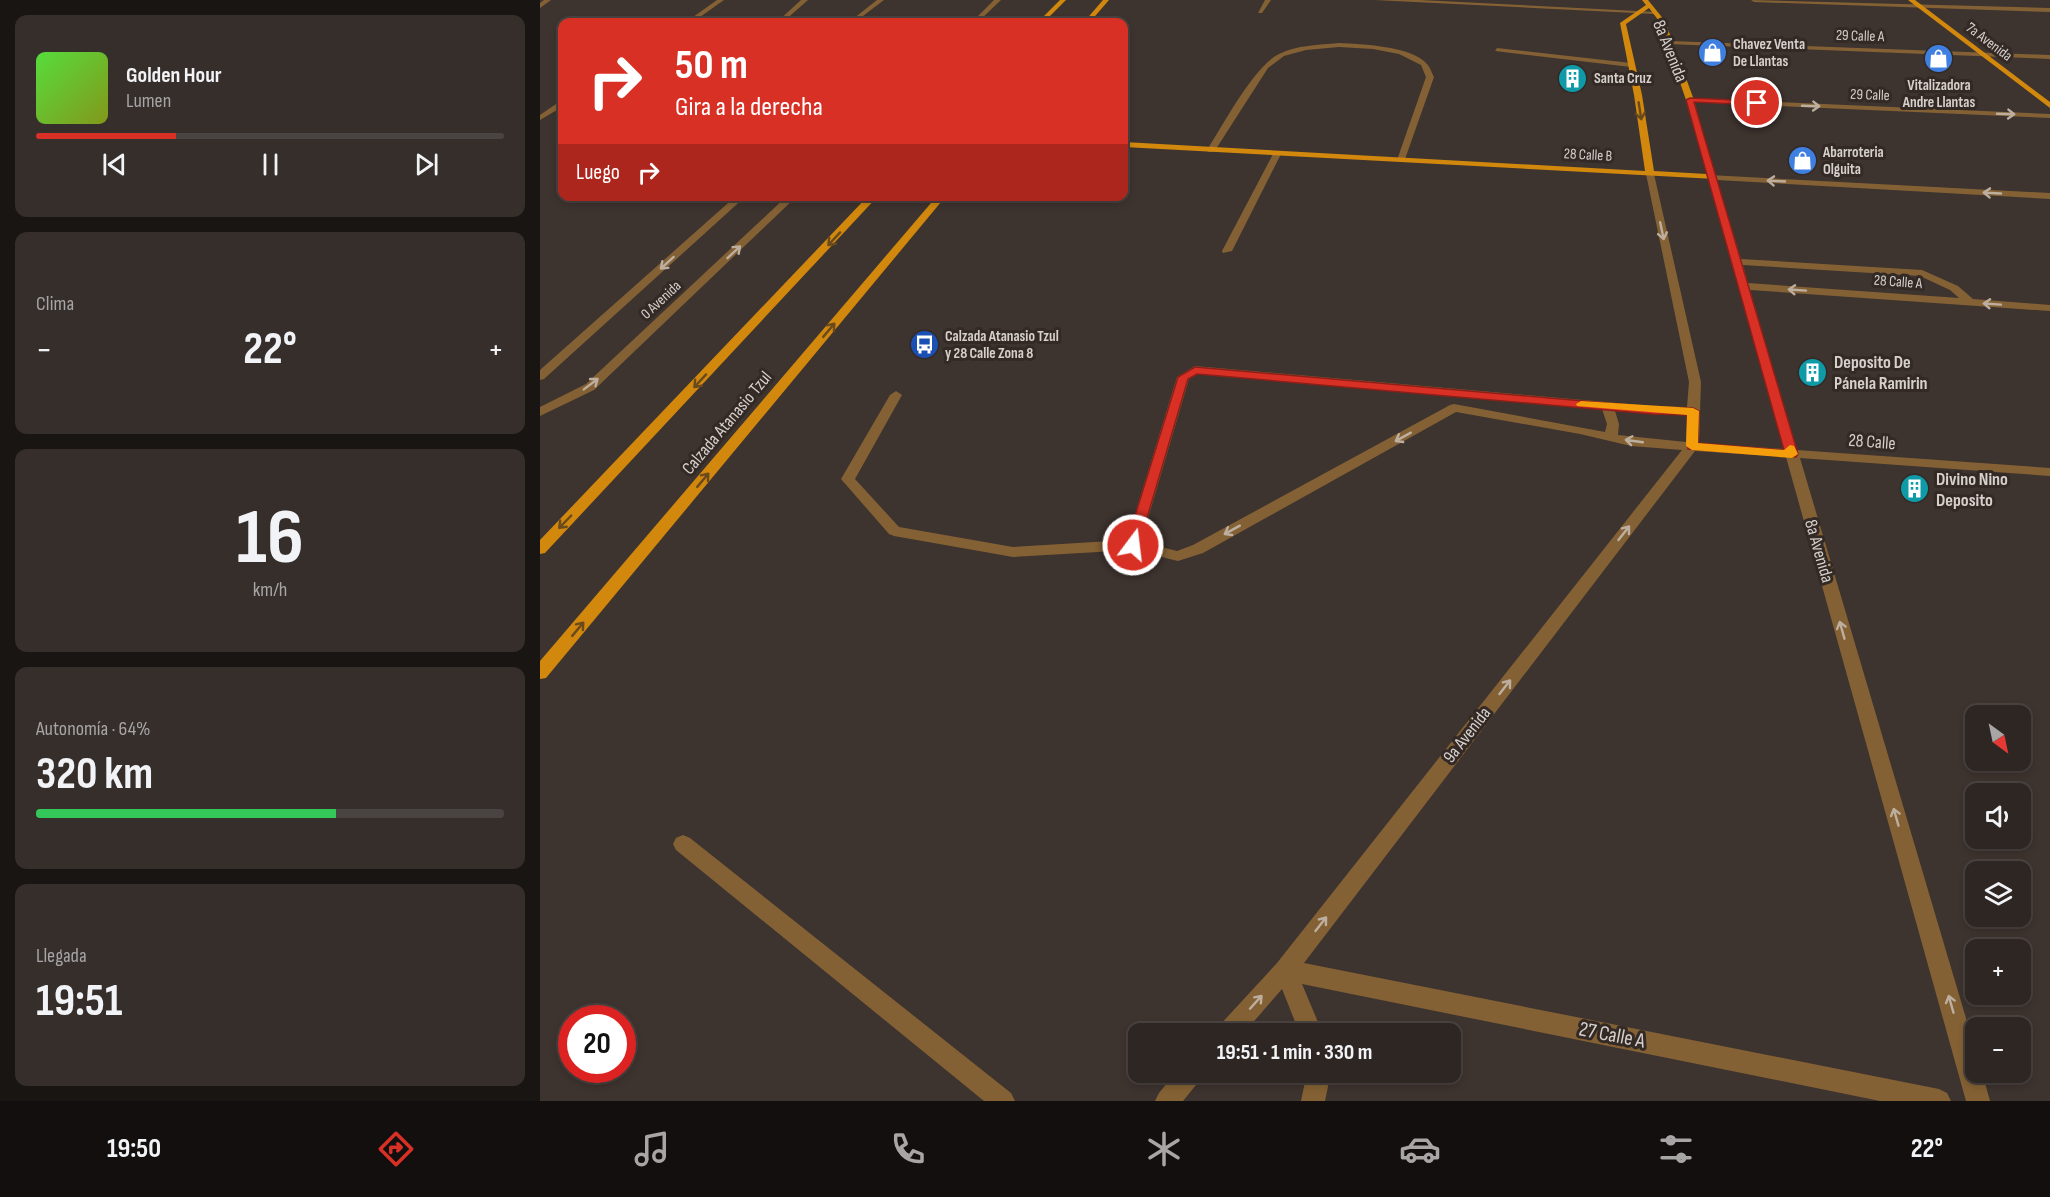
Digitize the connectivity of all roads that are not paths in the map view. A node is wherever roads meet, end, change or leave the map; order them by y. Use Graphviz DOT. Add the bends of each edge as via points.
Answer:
graph roads {
  1 [pos="548,0"];
  2 [pos="722,0"];
  3 [pos="805,0"];
  4 [pos="881,0"];
  5 [pos="998,0"];
  6 [pos="1063,0"];
  7 [pos="1106,0"];
  8 [pos="1268,0"];
  9 [pos="1377,0"];
  10 [pos="1754,0"];
  11 [pos="1911,0"];
  12 [pos="1412,1"];
  13 [pos="540,6"];
  14 [pos="1649,6"];
  15 [pos="1918,6"];
  16 [pos="2050,10"];
  17 [pos="1260,12"];
  18 [pos="1638,12"];
  19 [pos="695,18"];
  20 [pos="785,18"];
  21 [pos="857,18"];
  22 [pos="979,18"];
  23 [pos="1045,18"];
  24 [pos="1090,18"];
  25 [pos="1670,43"];
  26 [pos="1497,50"];
  27 [pos="1982,54"];
  28 [pos="2050,57"];
  29 [pos="1631,65"];
  30 [pos="1690,100"];
  31 [pos="2050,106"];
  32 [pos="558,107"];
  33 [pos="2050,116"];
  34 [pos="540,118"];
  35 [pos="1128,146"];
  36 [pos="1211,150"];
  37 [pos="1277,154"];
  38 [pos="1401,160"];
  39 [pos="1650,174"];
  40 [pos="1712,177"];
  41 [pos="2050,196"];
  42 [pos="736,201"];
  43 [pos="788,201"];
  44 [pos="869,201"];
  45 [pos="938,201"];
  46 [pos="1227,251"];
  47 [pos="1737,262"];
  48 [pos="1744,286"];
  49 [pos="1970,302"];
  50 [pos="2050,308"];
  51 [pos="540,376"];
  52 [pos="896,395"];
  53 [pos="1607,406"];
  54 [pos="1693,411"];
  55 [pos="540,412"];
  56 [pos="1611,437"];
  57 [pos="1692,446"];
  58 [pos="1792,454"];
  59 [pos="2050,472"];
  60 [pos="1133,545"];
  61 [pos="540,549"];
  62 [pos="540,673"];
  63 [pos="683,844"];
  64 [pos="1285,970"];
  65 [pos="1237,1023"];
  66 [pos="1307,1023"];
  67 [pos="1183,1083"];
  68 [pos="1317,1083"];
  69 [pos="1003,1101"];
  70 [pos="1167,1101"];
  71 [pos="1313,1101"];
  72 [pos="1939,1101"];
  73 [pos="1978,1101"];
  1 -- 13 [label="street"];
  2 -- 19 [label="street"];
  3 -- 20 [label="street"];
  4 -- 21 [label="street"];
  5 -- 22 [label="street"];
  6 -- 23 [label="main road"];
  7 -- 24 [label="main road"];
  8 -- 17 [label="street"];
  9 -- 12 [label="street"];
  10 -- 15 [label="street"];
  11 -- 15 [label="main road, 7a Avenida"];
  12 -- 18 [label="street"];
  14 -- 18 [label="main road, 8a Avenida"];
  14 -- 25 [label="main road, 8a Avenida" via="1662,21"];
  15 -- 16 [label="street"];
  15 -- 27 [label="main road, 7a Avenida"];
  18 -- 29 [label="main road, 8a Avenida" via="1623,23"];
  25 -- 27 [label="street, 29 Calle A"];
  25 -- 30 [label="main road, 8a Avenida"];
  26 -- 29 [label="street"];
  27 -- 28 [label="street, 29 Calle A"];
  27 -- 31 [label="main road, 7a Avenida"];
  29 -- 39 [label="main road, 8a Avenida, one-way"];
  30 -- 33 [label="street, 29 Calle, one-way"];
  30 -- 40 [label="main road, 8a Avenida"];
  32 -- 34 [label="street"];
  35 -- 36 [label="main road, 28 Calle B"];
  36 -- 37 [label="main road, 28 Calle B"];
  36 -- 38 [label="street" via="1266,67 1282,55 1305,48 1339,45 1401,52 1424,64 1430,77"];
  37 -- 38 [label="main road, 28 Calle B"];
  37 -- 46 [label="street"];
  38 -- 39 [label="main road, 28 Calle B"];
  39 -- 40 [label="main road, 28 Calle B"];
  39 -- 54 [label="street, 8a Avenida, one-way" via="1695,382"];
  41 -- 40 [label="street, 28 Calle B, one-way"];
  40 -- 47 [label="street, 8a Avenida"];
  42 -- 51 [label="street, 0 Avenida, one-way"];
  55 -- 43 [label="street, 0 Avenida, one-way" via="590,387"];
  44 -- 61 [label="main road, one-way"];
  62 -- 45 [label="main road, Calzada Atanasio Tzul, one-way"];
  47 -- 48 [label="street, 8a Avenida"];
  47 -- 49 [label="street" via="1922,273 1954,288"];
  49 -- 48 [label="street, 28 Calle A, one-way"];
  48 -- 58 [label="street, 8a Avenida"];
  50 -- 49 [label="street, 28 Calle A, one-way"];
  52 -- 60 [label="street, 28 Calle" via="848,479 894,531 1013,552"];
  53 -- 54 [label="street"];
  53 -- 56 [label="street" via="1613,424"];
  53 -- 60 [label="street" via="1195,370 1183,377"];
  54 -- 57 [label="street, 8a Avenida"];
  57 -- 56 [label="street, 28 Calle, one-way"];
  56 -- 60 [label="street, 28 Calle, one-way" via="1454,408 1197,549 1178,556"];
  57 -- 58 [label="street, 28 Calle"];
  64 -- 57 [label="street, 9a Avenida, one-way"];
  58 -- 59 [label="street, 28 Calle"];
  73 -- 58 [label="street, 8a Avenida, one-way"];
  63 -- 69 [label="street"];
  65 -- 64 [label="street, 9a Avenida, one-way"];
  64 -- 66 [label="street"];
  64 -- 72 [label="street, 27 Calle A"];
  67 -- 70 [label="street"];
  68 -- 71 [label="street"];
}
